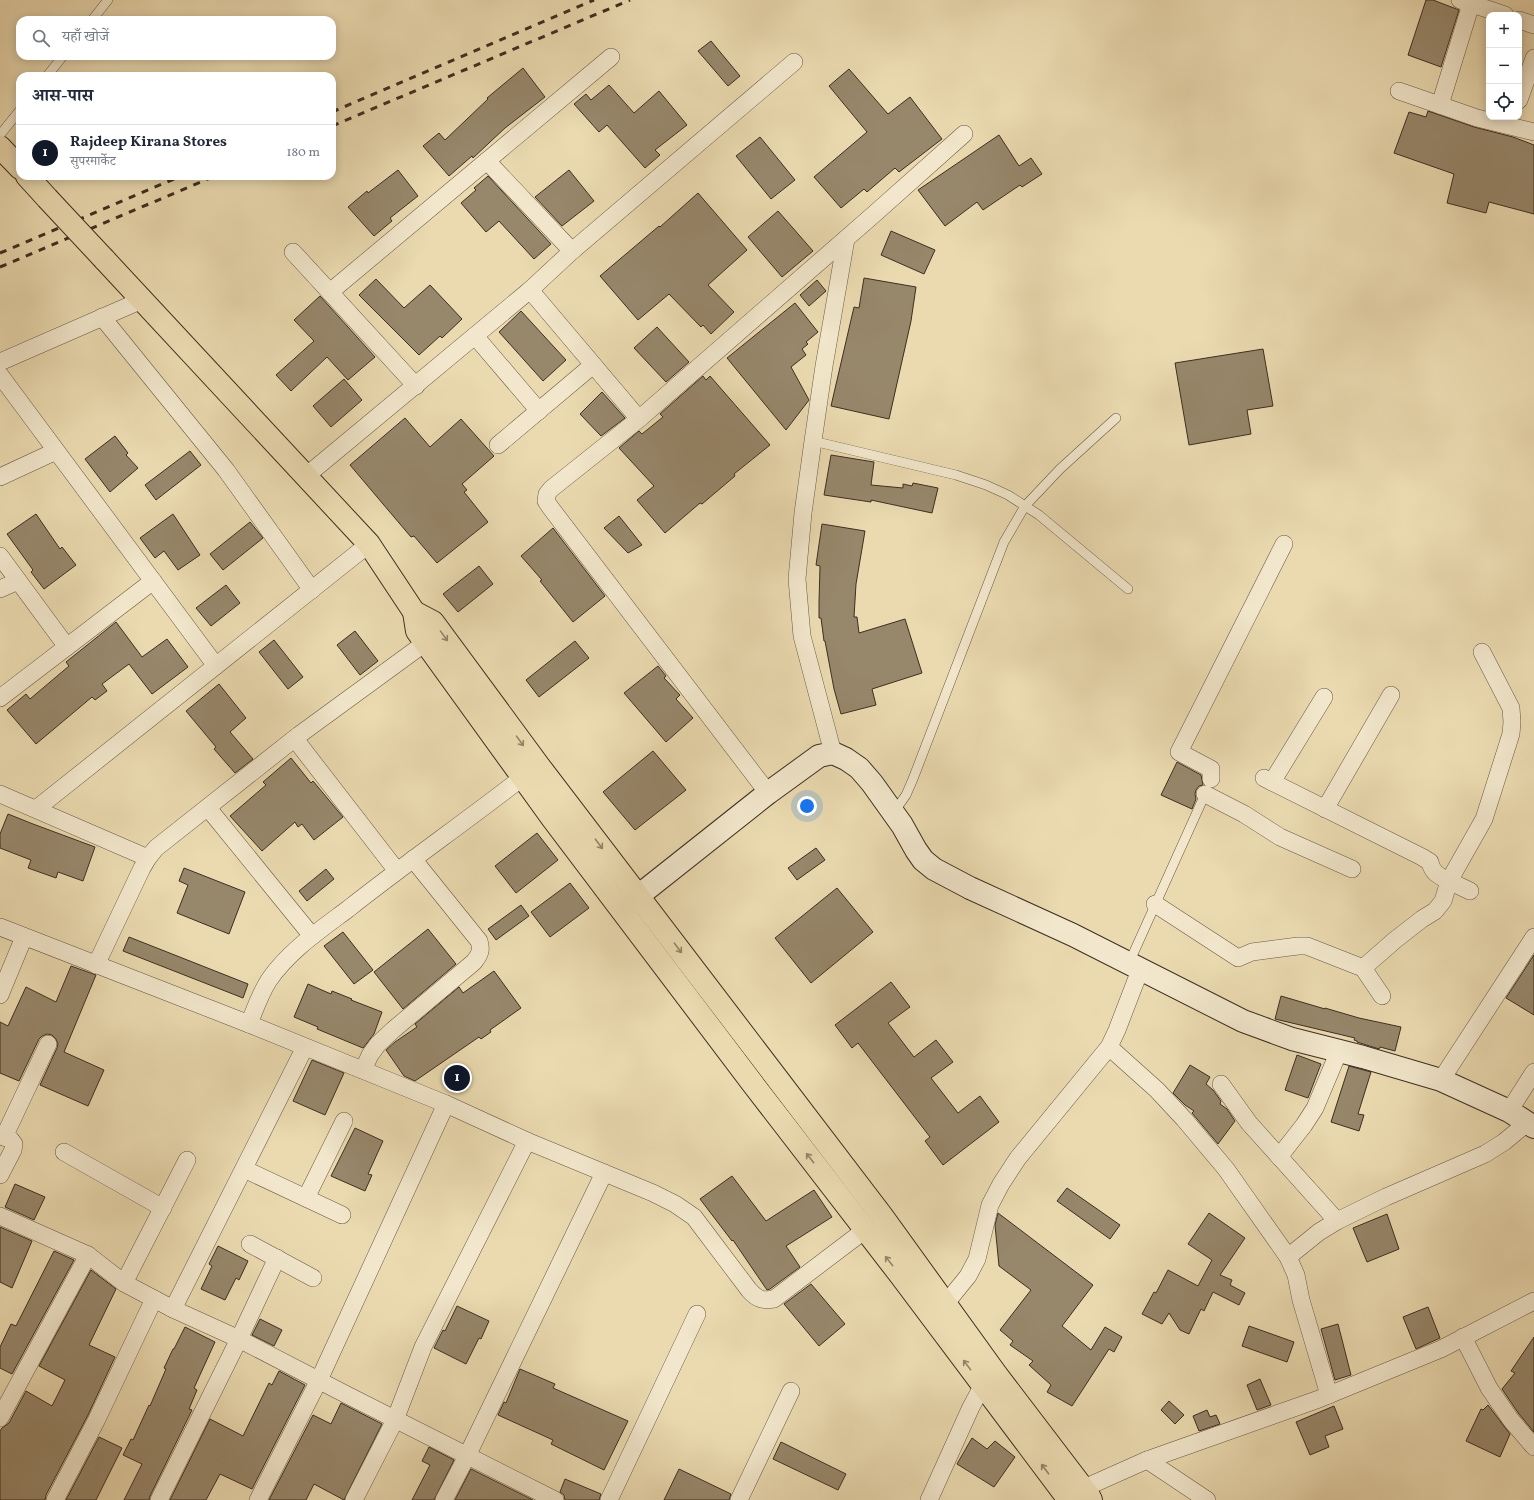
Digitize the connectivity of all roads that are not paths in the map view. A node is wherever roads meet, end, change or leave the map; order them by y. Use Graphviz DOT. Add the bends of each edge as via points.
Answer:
graph roads {
  1 [pos="108,0"];
  2 [pos="1466,2"];
  3 [pos="1496,12"];
  4 [pos="95,16"];
  5 [pos="1522,21"];
  6 [pos="1534,25"];
  7 [pos="611,57"];
  8 [pos="1534,58"];
  9 [pos="60,60"];
  10 [pos="794,62"];
  11 [pos="50,72"];
  12 [pos="1399,90"];
  13 [pos="1522,92"];
  14 [pos="1440,105"];
  15 [pos="16,115"];
  16 [pos="1511,122"];
  17 [pos="1534,132"];
  18 [pos="964,134"];
  19 [pos="0,135"];
  20 [pos="0,146"];
  21 [pos="487,162"];
  22 [pos="16,164"];
  23 [pos="31,180"];
  24 [pos="846,239"];
  25 [pos="572,251"];
  26 [pos="293,252"];
  27 [pos="530,290"];
  28 [pos="330,292"];
  29 [pos="142,300"];
  30 [pos="102,317"];
  31 [pos="475,336"];
  32 [pos="0,362"];
  33 [pos="593,364"];
  34 [pos="0,375"];
  35 [pos="416,386"];
  36 [pos="539,411"];
  37 [pos="1116,418"];
  38 [pos="639,419"];
  39 [pos="813,441"];
  40 [pos="498,445"];
  41 [pos="56,451"];
  42 [pos="306,476"];
  43 [pos="0,477"];
  44 [pos="1025,506"];
  45 [pos="369,544"];
  46 [pos="1284,544"];
  47 [pos="0,556"];
  48 [pos="18,581"];
  49 [pos="153,581"];
  50 [pos="0,589"];
  51 [pos="1128,589"];
  52 [pos="312,590"];
  53 [pos="414,612"];
  54 [pos="426,643"];
  55 [pos="66,647"];
  56 [pos="1482,652"];
  57 [pos="216,666"];
  58 [pos="1391,695"];
  59 [pos="1324,697"];
  60 [pos="0,698"];
  61 [pos="295,739"];
  62 [pos="833,753"];
  63 [pos="523,777"];
  64 [pos="1208,787"];
  65 [pos="768,793"];
  66 [pos="0,794"];
  67 [pos="208,808"];
  68 [pos="36,809"];
  69 [pos="1326,809"];
  70 [pos="894,812"];
  71 [pos="148,858"];
  72 [pos="413,859"];
  73 [pos="1352,869"];
  74 [pos="397,871"];
  75 [pos="1449,881"];
  76 [pos="1470,891"];
  77 [pos="638,896"];
  78 [pos="1155,904"];
  79 [pos="621,909"];
  80 [pos="0,927"];
  81 [pos="312,936"];
  82 [pos="24,937"];
  83 [pos="1534,937"];
  84 [pos="96,966"];
  85 [pos="1134,966"];
  86 [pos="1362,968"];
  87 [pos="0,995"];
  88 [pos="1382,996"];
  89 [pos="249,1024"];
  90 [pos="48,1044"];
  91 [pos="1109,1046"];
  92 [pos="305,1047"];
  93 [pos="1339,1051"];
  94 [pos="363,1070"];
  95 [pos="1534,1072"];
  96 [pos="1441,1080"];
  97 [pos="1221,1084"];
  98 [pos="446,1104"];
  99 [pos="1524,1120"];
  100 [pos="344,1121"];
  101 [pos="2,1136"];
  102 [pos="528,1141"];
  103 [pos="64,1152"];
  104 [pos="1279,1157"];
  105 [pos="187,1160"];
  106 [pos="244,1169"];
  107 [pos="604,1173"];
  108 [pos="0,1175"];
  109 [pos="306,1198"];
  110 [pos="163,1208"];
  111 [pos="342,1215"];
  112 [pos="0,1216"];
  113 [pos="1337,1221"];
  114 [pos="866,1230"];
  115 [pos="250,1244"];
  116 [pos="88,1256"];
  117 [pos="1288,1257"];
  118 [pos="277,1258"];
  119 [pos="314,1278"];
  120 [pos="124,1283"];
  121 [pos="154,1299"];
  122 [pos="1534,1300"];
  123 [pos="173,1309"];
  124 [pos="939,1311"];
  125 [pos="697,1314"];
  126 [pos="1463,1338"];
  127 [pos="239,1339"];
  128 [pos="319,1380"];
  129 [pos="983,1386"];
  130 [pos="791,1391"];
  131 [pos="1330,1395"];
  132 [pos="0,1418"];
  133 [pos="395,1420"];
  134 [pos="1534,1447"];
  135 [pos="467,1456"];
  136 [pos="1147,1460"];
  137 [pos="1073,1497"];
  138 [pos="55,1500"];
  139 [pos="159,1500"];
  140 [pos="258,1500"];
  141 [pos="354,1500"];
  142 [pos="444,1500"];
  143 [pos="555,1500"];
  144 [pos="609,1500"];
  145 [pos="739,1500"];
  146 [pos="929,1500"];
  147 [pos="1207,1500"];
  1 -- 4 [label="lane"];
  2 -- 3 [label="street"];
  2 -- 14 [label="street"];
  5 -- 6 [label="street"];
  7 -- 21 [label="street"];
  8 -- 13 [label="street"];
  9 -- 11 [label="lane"];
  10 -- 25 [label="street"];
  12 -- 14 [label="street"];
  14 -- 16 [label="street" via="1476,118"];
  15 -- 19 [label="lane"];
  16 -- 17 [label="street"];
  18 -- 24 [label="street"];
  20 -- 22 [label="main road"];
  21 -- 25 [label="street"];
  21 -- 28 [label="street"];
  23 -- 29 [label="main road, bridge"];
  24 -- 38 [label="street"];
  24 -- 39 [label="street"];
  25 -- 27 [label="street"];
  26 -- 28 [label="street"];
  27 -- 31 [label="street"];
  27 -- 33 [label="street"];
  28 -- 35 [label="street"];
  29 -- 30 [label="street"];
  29 -- 42 [label="main road"];
  30 -- 32 [label="street"];
  30 -- 52 [label="street" via="226,470"];
  31 -- 35 [label="street"];
  31 -- 36 [label="street"];
  33 -- 36 [label="street"];
  33 -- 38 [label="street"];
  34 -- 41 [label="street"];
  35 -- 42 [label="street"];
  36 -- 40 [label="street"];
  37 -- 44 [label="lane"];
  38 -- 65 [label="street" via="551,489 546,501"];
  39 -- 44 [label="lane" via="956,475 986,485"];
  39 -- 62 [label="street" via="797,579 802,636"];
  41 -- 43 [label="street"];
  41 -- 49 [label="street"];
  42 -- 45 [label="main road"];
  44 -- 51 [label="lane"];
  44 -- 70 [label="lane" via="1004,542 913,779"];
  45 -- 52 [label="street"];
  45 -- 53 [label="main road"];
  46 -- 64 [label="street" via="1179,752 1211,769"];
  47 -- 48 [label="street"];
  48 -- 50 [label="street"];
  48 -- 55 [label="street"];
  49 -- 55 [label="street"];
  49 -- 57 [label="street"];
  52 -- 57 [label="street"];
  53 -- 54 [label="main road" via="417,631"];
  53 -- 77 [label="main road, one-way" via="433,622"];
  54 -- 61 [label="street"];
  54 -- 63 [label="main road"];
  55 -- 60 [label="street"];
  56 -- 75 [label="street" via="1511,708 1511,734 1484,819"];
  57 -- 68 [label="street"];
  58 -- 69 [label="street"];
  59 -- 69 [label="street" via="1268,780"];
  61 -- 67 [label="street"];
  61 -- 74 [label="street"];
  62 -- 65 [label="street" via="819,756"];
  62 -- 70 [label="street" via="859,768"];
  63 -- 72 [label="street"];
  63 -- 79 [label="main road"];
  64 -- 73 [label="street" via="1280,837"];
  64 -- 78 [label="lane"];
  65 -- 77 [label="street"];
  66 -- 68 [label="street"];
  67 -- 71 [label="street" via="156,848"];
  67 -- 81 [label="street"];
  68 -- 71 [label="street"];
  69 -- 75 [label="street" via="1422,857 1430,862 1434,873"];
  70 -- 85 [label="street" via="923,860 934,869"];
  71 -- 84 [label="street"];
  72 -- 74 [label="street"];
  72 -- 94 [label="street" via="479,941 480,954 474,962 378,1044"];
  74 -- 81 [label="street"];
  75 -- 76 [label="street"];
  75 -- 86 [label="street" via="1443,901 1435,911"];
  77 -- 79 [label="street"];
  77 -- 124 [label="main road, one-way" via="882,1216"];
  78 -- 85 [label="lane"];
  78 -- 86 [label="street" via="1238,958 1252,952 1306,946"];
  114 -- 79 [label="main road, one-way"];
  80 -- 82 [label="street"];
  81 -- 89 [label="street" via="288,957 270,979"];
  82 -- 84 [label="street"];
  82 -- 87 [label="street"];
  83 -- 96 [label="street"];
  84 -- 89 [label="street"];
  85 -- 91 [label="street" via="1117,1030"];
  85 -- 93 [label="street" via="1243,1020 1292,1039"];
  86 -- 88 [label="street"];
  89 -- 92 [label="street"];
  90 -- 101 [label="street"];
  91 -- 117 [label="street" via="1184,1118 1226,1169"];
  91 -- 124 [label="street" via="1018,1158 1001,1184 990,1205 977,1259 968,1276"];
  92 -- 94 [label="street"];
  92 -- 106 [label="street"];
  93 -- 96 [label="street"];
  93 -- 104 [label="street" via="1315,1108"];
  94 -- 98 [label="street"];
  95 -- 99 [label="street"];
  96 -- 99 [label="street"];
  97 -- 104 [label="street" via="1249,1123"];
  98 -- 102 [label="street"];
  98 -- 128 [label="street"];
  99 -- 113 [label="street" via="1504,1142 1485,1154"];
  100 -- 109 [label="street"];
  101 -- 108 [label="street" via="14,1144"];
  102 -- 107 [label="street"];
  102 -- 133 [label="street" via="423,1347"];
  103 -- 110 [label="street"];
  104 -- 113 [label="street"];
  105 -- 110 [label="street"];
  106 -- 109 [label="street"];
  106 -- 123 [label="street"];
  107 -- 114 [label="street" via="654,1193 694,1217 749,1290 756,1298 764,1301 774,1299"];
  107 -- 135 [label="street"];
  109 -- 111 [label="street"];
  110 -- 120 [label="street"];
  112 -- 116 [label="street"];
  113 -- 117 [label="street"];
  124 -- 114 [label="main road, one-way"];
  115 -- 118 [label="street"];
  116 -- 120 [label="street"];
  116 -- 132 [label="street"];
  117 -- 131 [label="street" via="1296,1275 1301,1300"];
  118 -- 119 [label="street"];
  118 -- 127 [label="street"];
  120 -- 121 [label="street"];
  121 -- 123 [label="street"];
  121 -- 138 [label="street"];
  122 -- 126 [label="street"];
  123 -- 127 [label="street"];
  129 -- 124 [label="main road, one-way"];
  124 -- 137 [label="main road" via="996,1374"];
  125 -- 144 [label="street"];
  126 -- 131 [label="street"];
  126 -- 134 [label="street" via="1489,1388"];
  127 -- 128 [label="street"];
  127 -- 139 [label="street"];
  128 -- 133 [label="street"];
  128 -- 140 [label="street"];
  137 -- 129 [label="main road, one-way"];
  129 -- 146 [label="street"];
  130 -- 145 [label="street"];
  131 -- 136 [label="street"];
  133 -- 135 [label="street"];
  133 -- 141 [label="street"];
  135 -- 142 [label="street"];
  135 -- 143 [label="street"];
  136 -- 137 [label="street"];
  136 -- 147 [label="street"];
}
